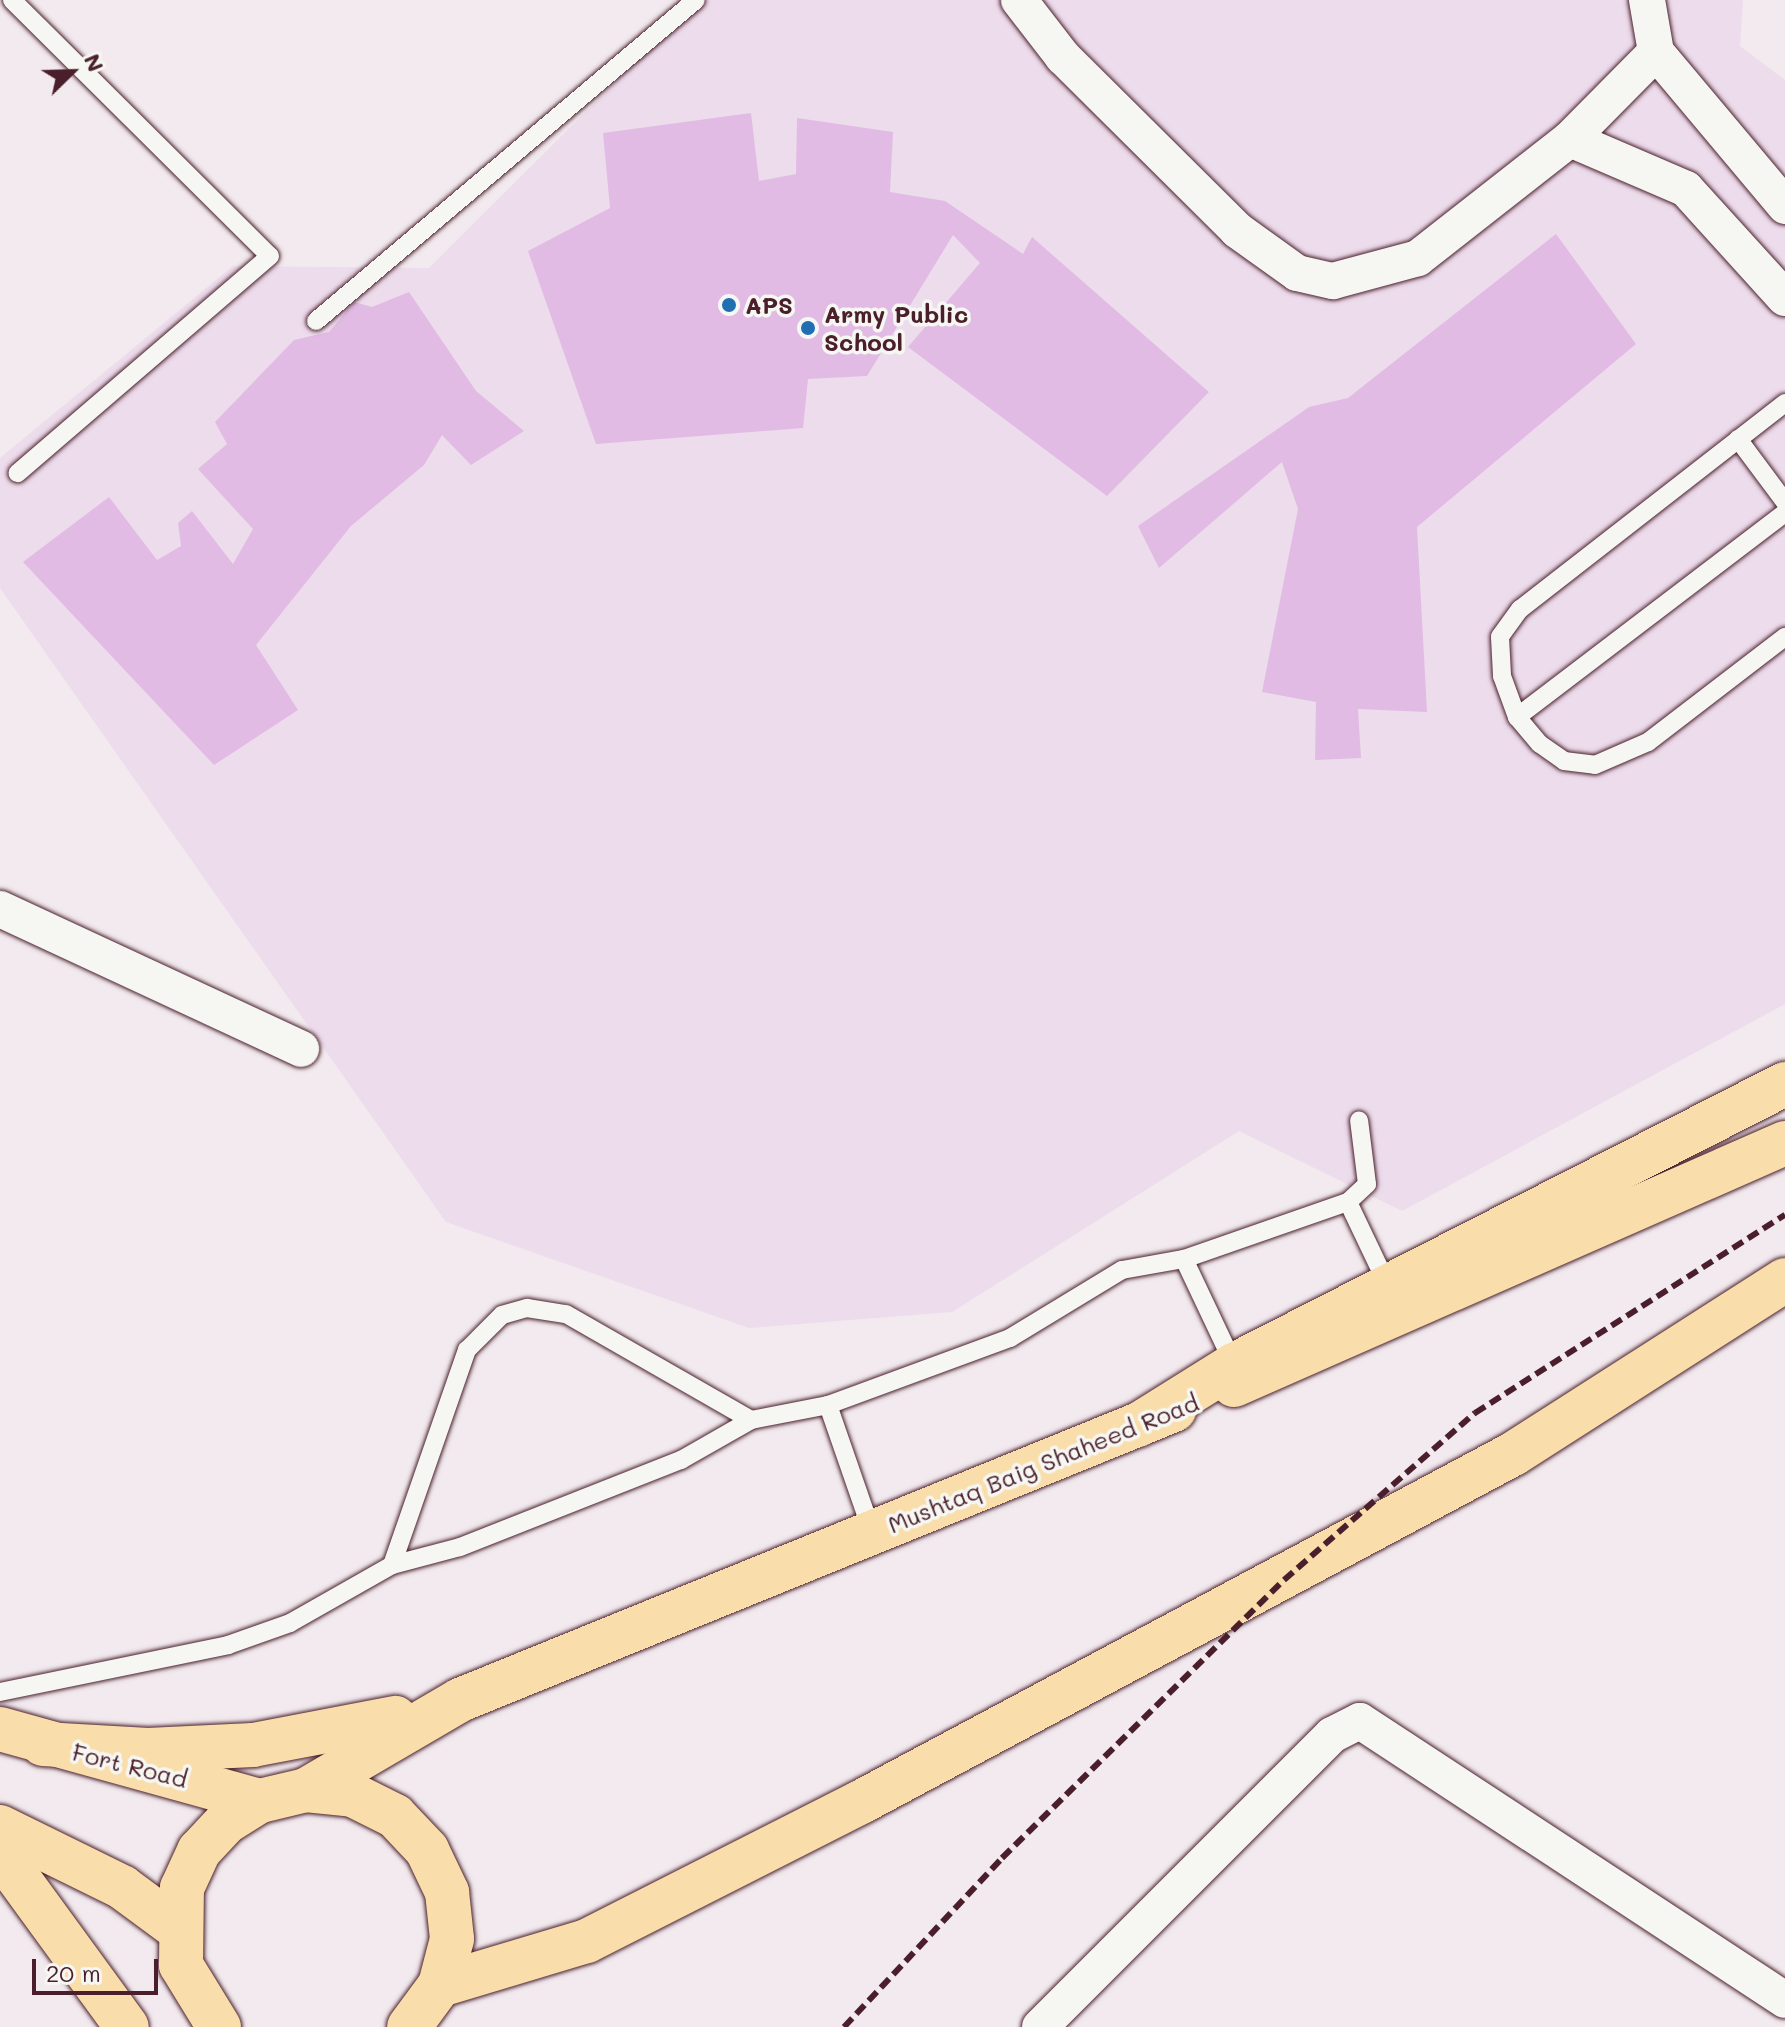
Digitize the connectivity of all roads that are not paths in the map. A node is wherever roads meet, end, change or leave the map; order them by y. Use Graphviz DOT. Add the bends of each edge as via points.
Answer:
graph roads {
  1 [pos="12,0"];
  2 [pos="696,0"];
  3 [pos="1019,0"];
  4 [pos="1647,0"];
  5 [pos="1656,52"];
  6 [pos="1570,139"];
  7 [pos="1785,206"];
  8 [pos="1785,298"];
  9 [pos="316,321"];
  10 [pos="1785,403"];
  11 [pos="1738,439"];
  12 [pos="18,473"];
  13 [pos="1785,502"];
  14 [pos="1785,513"];
  15 [pos="1785,637"];
  16 [pos="1517,717"];
  17 [pos="0,909"];
  18 [pos="301,1049"];
  19 [pos="1785,1084"];
  20 [pos="1359,1120"];
  21 [pos="1785,1143"];
  22 [pos="1348,1202"];
  23 [pos="1184,1259"];
  24 [pos="1785,1280"];
  25 [pos="1388,1286"];
  26 [pos="1234,1365"];
  27 [pos="828,1405"];
  28 [pos="751,1420"];
  29 [pos="1138,1425"];
  30 [pos="872,1532"];
  31 [pos="392,1565"];
  32 [pos="0,1692"];
  33 [pos="460,1700"];
  34 [pos="0,1729"];
  35 [pos="43,1744"];
  36 [pos="306,1790"];
  37 [pos="260,1801"];
  38 [pos="0,1827"];
  39 [pos="0,1853"];
  40 [pos="176,1927"];
  41 [pos="440,1985"];
  42 [pos="1785,2000"];
  43 [pos="127,2027"];
  44 [pos="219,2027"];
  45 [pos="409,2027"];
  46 [pos="1040,2027"];
  1 -- 12 [label="lane" via="270,256"];
  2 -- 9 [label="lane"];
  3 -- 6 [label="street" via="1063,57 1237,230 1297,273 1333,281 1418,258"];
  4 -- 5 [label="street"];
  5 -- 6 [label="street"];
  5 -- 7 [label="street"];
  6 -- 8 [label="street" via="1686,189"];
  10 -- 11 [label="lane"];
  11 -- 13 [label="lane"];
  11 -- 16 [label="lane" via="1520,609 1500,637 1502,676"];
  14 -- 16 [label="lane"];
  15 -- 16 [label="lane" via="1613,761 1564,761"];
  17 -- 18 [label="street"];
  19 -- 25 [label="main road"];
  20 -- 22 [label="lane" via="1367,1184"];
  21 -- 29 [label="main road, Mushtaq Baig Shaheed Road"];
  22 -- 23 [label="lane"];
  22 -- 25 [label="lane"];
  23 -- 26 [label="lane"];
  23 -- 27 [label="lane" via="1122,1270 1010,1338"];
  24 -- 41 [label="main road" via="1513,1454 875,1795 587,1941"];
  25 -- 26 [label="main road"];
  26 -- 29 [label="main road"];
  27 -- 28 [label="lane"];
  27 -- 30 [label="lane"];
  28 -- 31 [label="lane" via="681,1460 460,1547"];
  28 -- 31 [label="lane" via="566,1314 527,1308 502,1315 467,1350"];
  29 -- 30 [label="main road, Mushtaq Baig Shaheed Road"];
  30 -- 33 [label="main road, Mushtaq Baig Shaheed Road"];
  31 -- 32 [label="lane" via="331,1603 228,1645"];
  33 -- 35 [label="main road" via="358,1728 253,1745 148,1750"];
  33 -- 36 [label="main road, Mushtaq Baig Shaheed Road"];
  34 -- 35 [label="main road, Fort Road"];
  35 -- 37 [label="main road, Fort Road"];
  36 -- 37 [label="main road"];
  36 -- 41 [label="main road" via="367,1802 395,1816 427,1850 447,1892 452,1939"];
  37 -- 40 [label="main road" via="226,1822 199,1851 182,1888"];
  38 -- 40 [label="main road" via="122,1887"];
  39 -- 43 [label="main road"];
  40 -- 44 [label="main road" via="181,1965"];
  41 -- 45 [label="main road"];
  42 -- 46 [label="street" via="1360,1721 1321,1746"];
}
